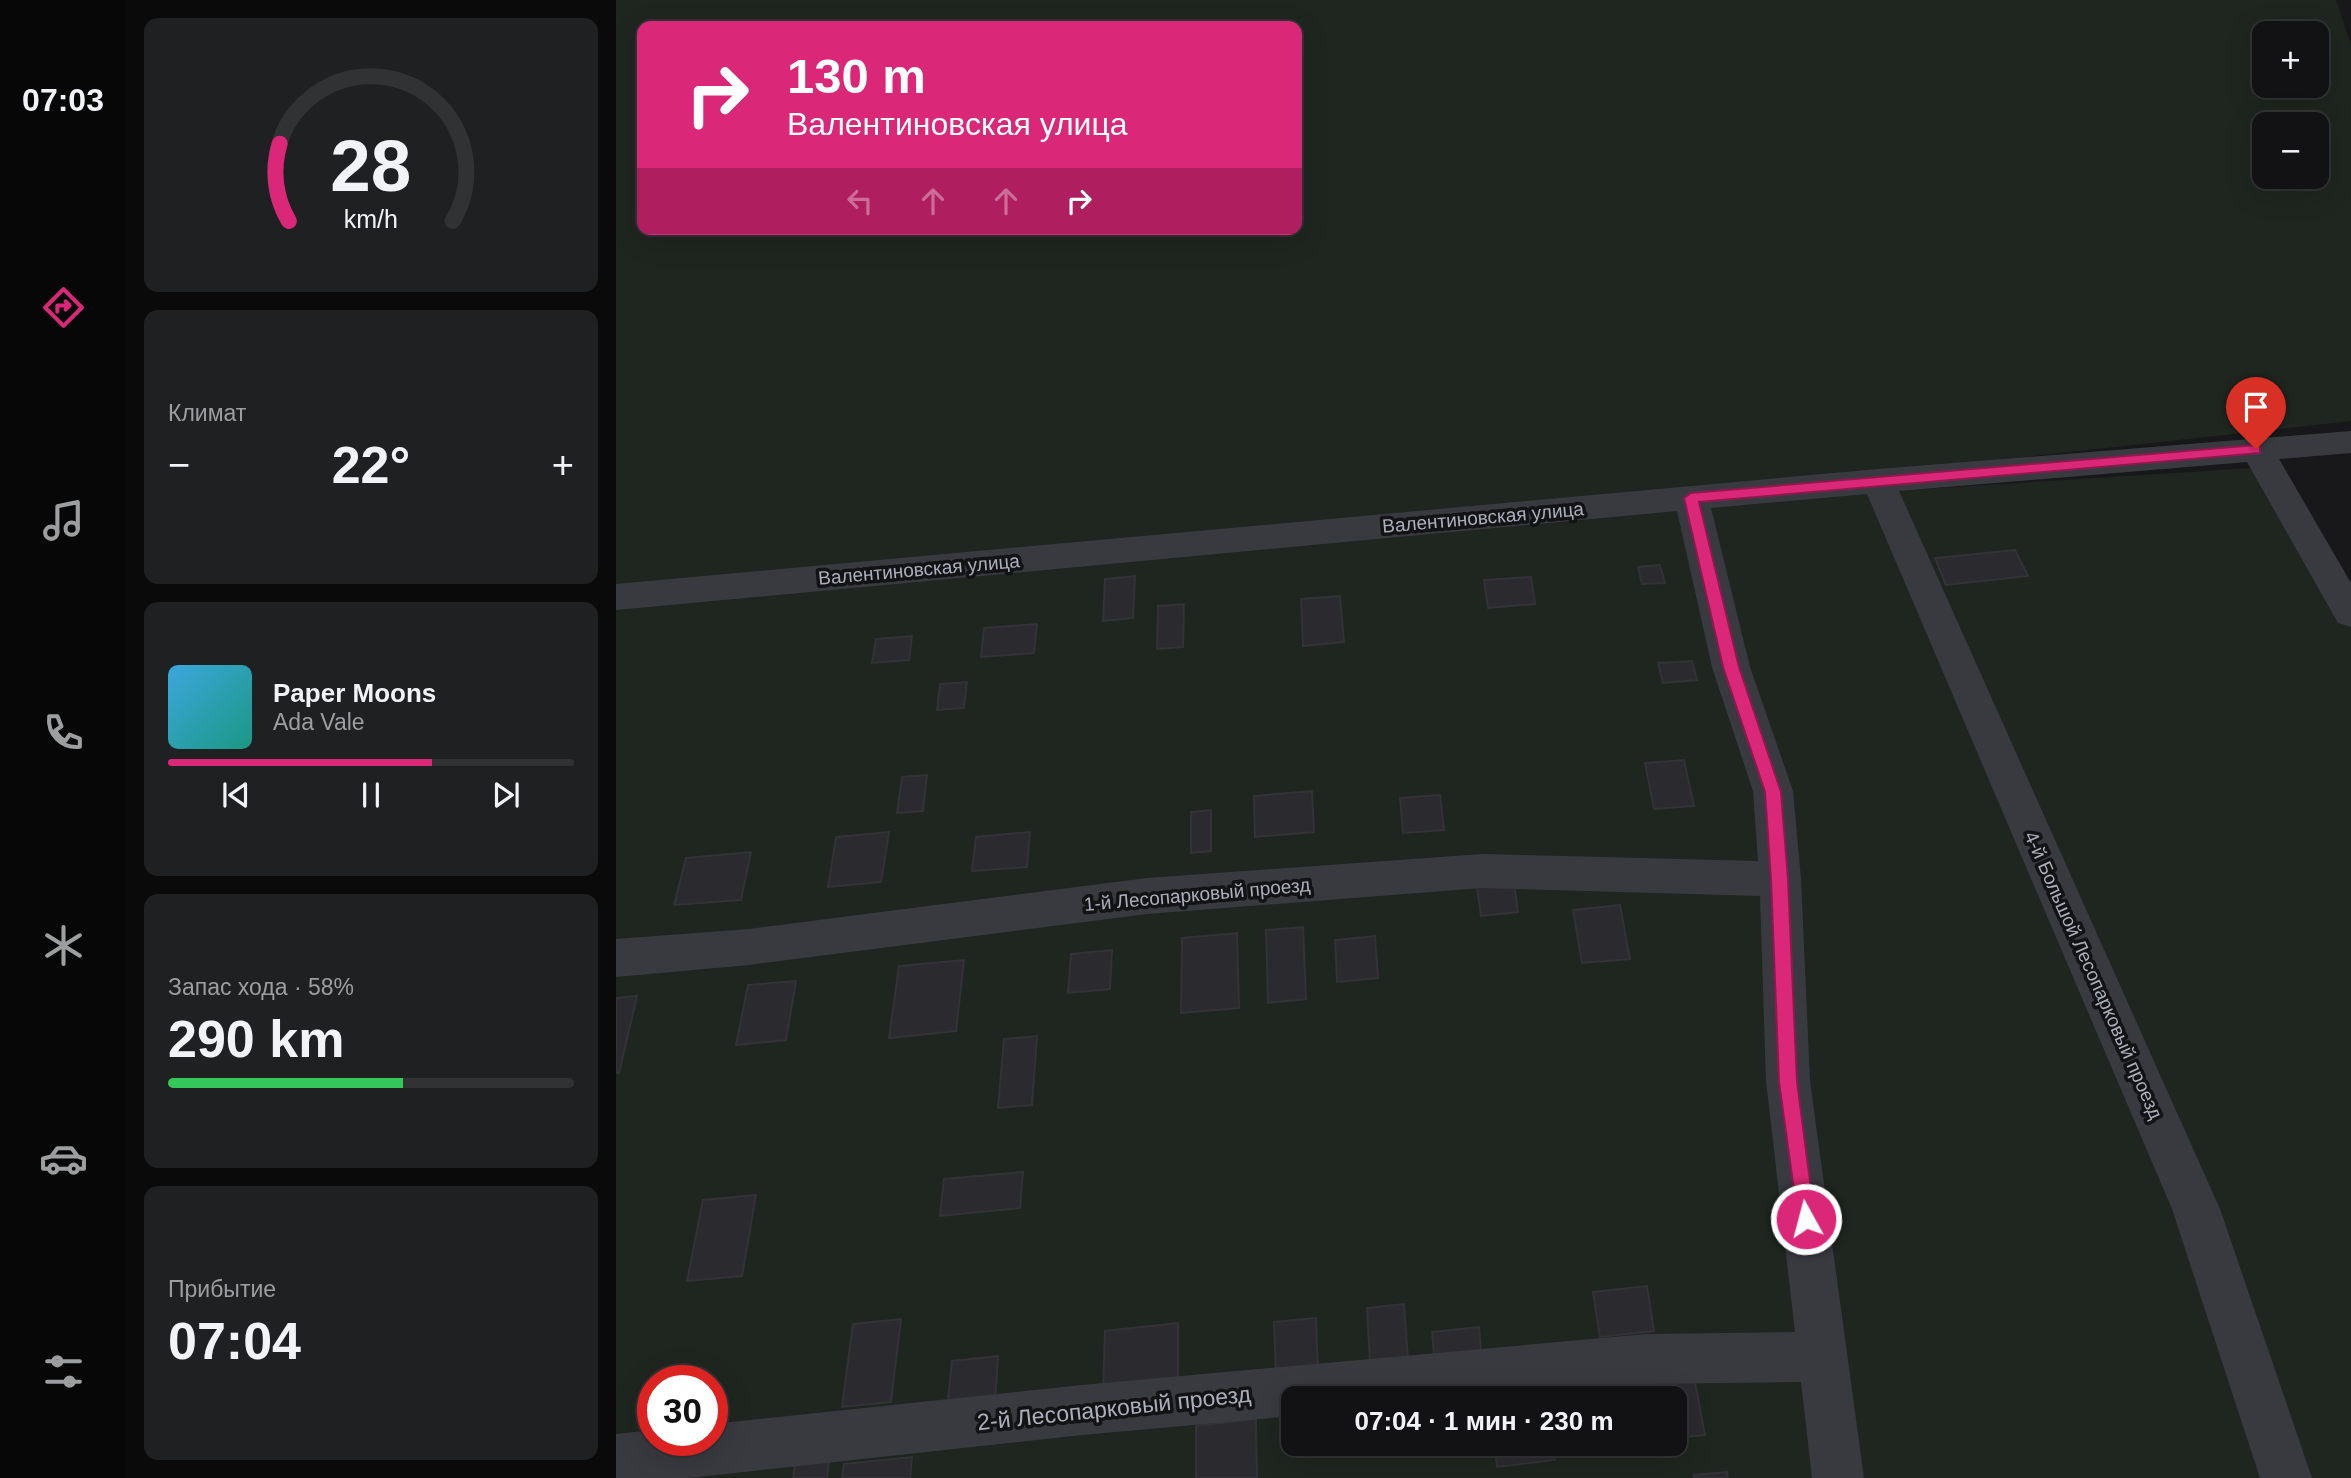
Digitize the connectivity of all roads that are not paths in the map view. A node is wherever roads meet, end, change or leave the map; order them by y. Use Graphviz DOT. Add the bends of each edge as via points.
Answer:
graph roads {
  1 [pos="2351,442"];
  2 [pos="2256,449"];
  3 [pos="1878,481"];
  4 [pos="1691,498"];
  5 [pos="616,597"];
  6 [pos="2351,614"];
  7 [pos="1780,879"];
  8 [pos="616,958"];
  9 [pos="1824,1357"];
  10 [pos="616,1460"];
  11 [pos="1838,1478"];
  12 [pos="2286,1478"];
  1 -- 2 [label="street, Валентиновская улица"];
  2 -- 3 [label="street, Валентиновская улица"];
  2 -- 6 [label="street"];
  3 -- 4 [label="street, Валентиновская улица"];
  3 -- 12 [label="street, 4-й Большой Лесопарковый проезд" via="2196,1209"];
  4 -- 5 [label="street, Валентиновская улица"];
  4 -- 7 [label="street" via="1731,667 1773,792"];
  7 -- 8 [label="street, 1-й Лесопарковый проезд" via="1482,871 1147,896 749,947"];
  7 -- 9 [label="street" via="1788,1082"];
  9 -- 10 [label="street, 2-й Лесопарковый проезд" via="1647,1359 1082,1410"];
  9 -- 11 [label="street"];
}
